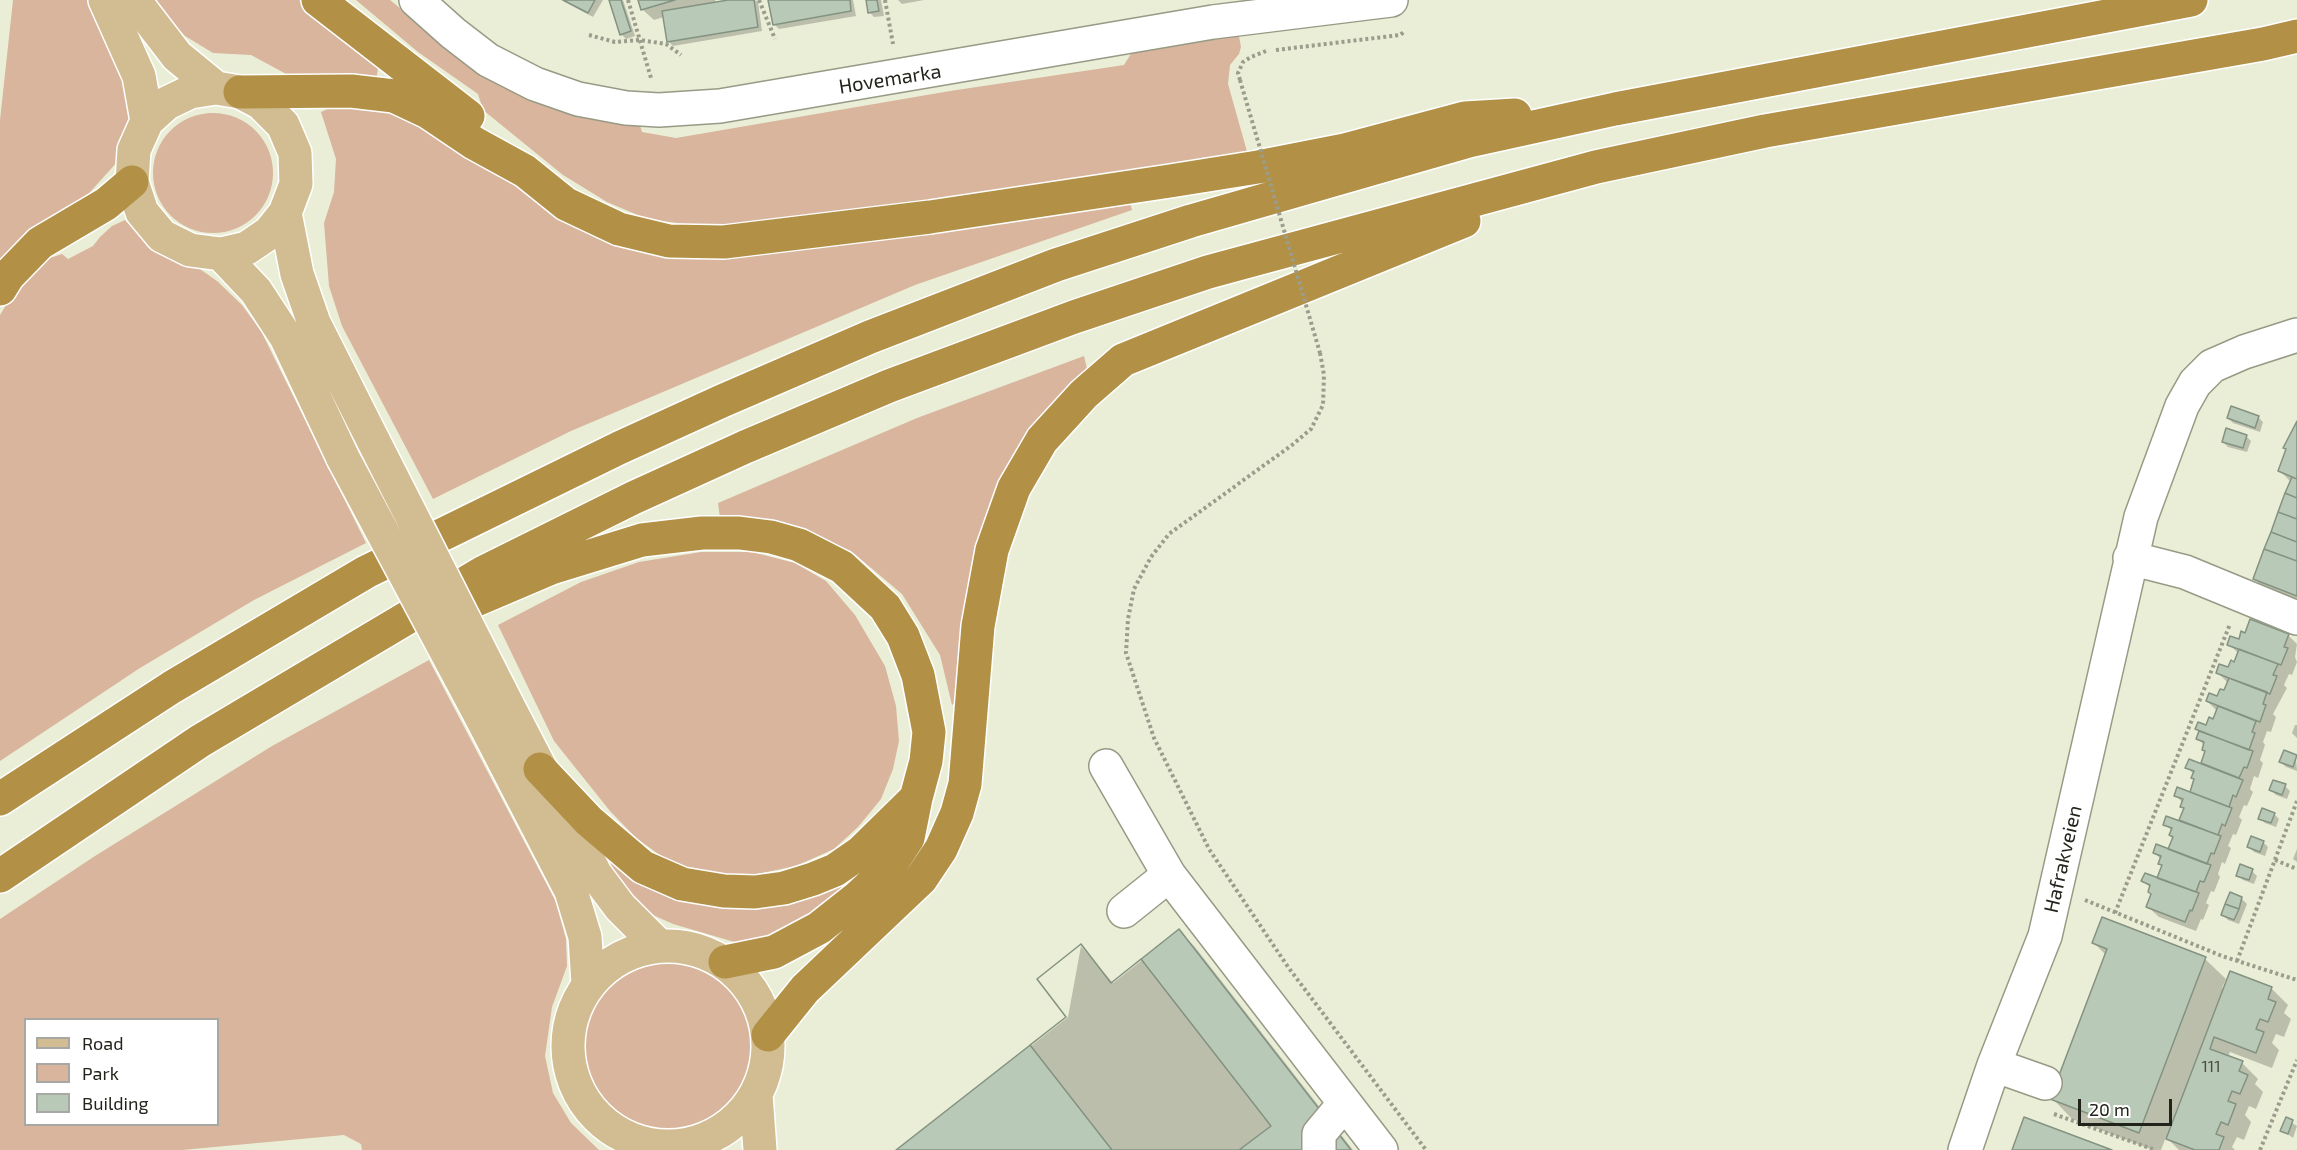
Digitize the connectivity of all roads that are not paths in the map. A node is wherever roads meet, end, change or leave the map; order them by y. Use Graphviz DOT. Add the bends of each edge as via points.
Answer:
graph roads {
  1 [pos="105,0"];
  2 [pos="134,0"];
  3 [pos="318,0"];
  4 [pos="416,0"];
  5 [pos="1390,0"];
  6 [pos="2191,0"];
  7 [pos="2297,36"];
  8 [pos="228,90"];
  9 [pos="1615,109"];
  10 [pos="147,122"];
  11 [pos="1596,167"];
  12 [pos="525,171"];
  13 [pos="132,182"];
  14 [pos="285,213"];
  15 [pos="221,254"];
  16 [pos="0,289"];
  17 [pos="2297,335"];
  18 [pos="2130,558"];
  19 [pos="2297,618"];
  20 [pos="337,660"];
  21 [pos="492,707"];
  22 [pos="1106,766"];
  23 [pos="540,769"];
  24 [pos="915,798"];
  25 [pos="0,799"];
  26 [pos="1168,875"];
  27 [pos="0,876"];
  28 [pos="1124,911"];
  29 [pos="658,945"];
  30 [pos="725,962"];
  31 [pos="588,984"];
  32 [pos="768,1035"];
  33 [pos="1994,1065"];
  34 [pos="756,1095"];
  35 [pos="2047,1097"];
  36 [pos="1344,1104"];
  37 [pos="663,1148"];
  38 [pos="760,1150"];
  39 [pos="1319,1150"];
  40 [pos="1381,1150"];
  41 [pos="1965,1150"];
  1 -- 10 [label="main road" via="139,76"];
  2 -- 8 [label="main road" via="177,56"];
  3 -- 12 [label="highway" via="493,135"];
  4 -- 5 [label="street, Hovemarka" via="488,60 535,84 578,99 659,110 720,106 1213,22"];
  6 -- 9 [label="highway"];
  7 -- 11 [label="highway" via="1765,131"];
  8 -- 10 [label="main road" via="190,92 167,103"];
  8 -- 12 [label="highway" via="351,91 394,96 428,112"];
  8 -- 14 [label="main road" via="261,103 283,125 295,153 296,184"];
  9 -- 12 [label="highway" via="1465,118 1345,150 1258,167 724,242 669,241 619,229 566,204"];
  9 -- 25 [label="highway" via="1458,144 1191,221 1056,265 870,337 619,448 366,572 172,687"];
  10 -- 13 [label="main road" via="134,150"];
  11 -- 20 [label="highway" via="1208,272 911,378 633,498 484,572"];
  11 -- 32 [label="highway" via="1123,360 1084,394 1042,440 1019,478 992,550 978,626 965,784 941,849 921,879 805,989"];
  13 -- 15 [label="main road" via="142,212 162,236 190,250"];
  13 -- 16 [label="highway" via="105,204 40,243"];
  14 -- 15 [label="main road" via="269,233 247,248"];
  14 -- 21 [label="main road, bridge" via="297,274 314,323 374,442"];
  15 -- 21 [label="main road, bridge" via="256,291 286,337 343,458"];
  17 -- 18 [label="street, Hafrakveien" via="2212,366 2195,383 2182,406"];
  18 -- 19 [label="street" via="2185,572"];
  18 -- 33 [label="street, Hafrakveien" via="2045,936"];
  20 -- 24 [label="highway" via="551,568 642,540 702,533 771,537 799,545 842,567 885,607 903,636 918,675 929,732 926,761"];
  20 -- 27 [label="highway" via="200,741"];
  21 -- 23 [label="main road"];
  21 -- 31 [label="main road" via="571,891 585,938"];
  22 -- 26 [label="street"];
  23 -- 24 [label="highway" via="589,821 643,867 682,884 724,891 784,888 835,870 861,852"];
  23 -- 29 [label="main road" via="596,875 620,907"];
  24 -- 30 [label="highway" via="908,838 888,869 857,898 795,942 774,952"];
  26 -- 28 [label="street"];
  26 -- 36 [label="street"];
  29 -- 30 [label="main road" via="693,948"];
  29 -- 31 [label="main road" via="632,951 608,964"];
  30 -- 32 [label="main road" via="746,982 761,1007"];
  31 -- 37 [label="main road" via="573,1011 567,1041 570,1072 582,1100 602,1123 620,1134"];
  32 -- 34 [label="main road" via="767,1066"];
  33 -- 35 [label="street"];
  33 -- 41 [label="street, Hafrakveien"];
  34 -- 37 [label="main road" via="723,1131 689,1145"];
  34 -- 38 [label="main road"];
  36 -- 39 [label="street" via="1319,1134"];
  36 -- 40 [label="street"];
}
